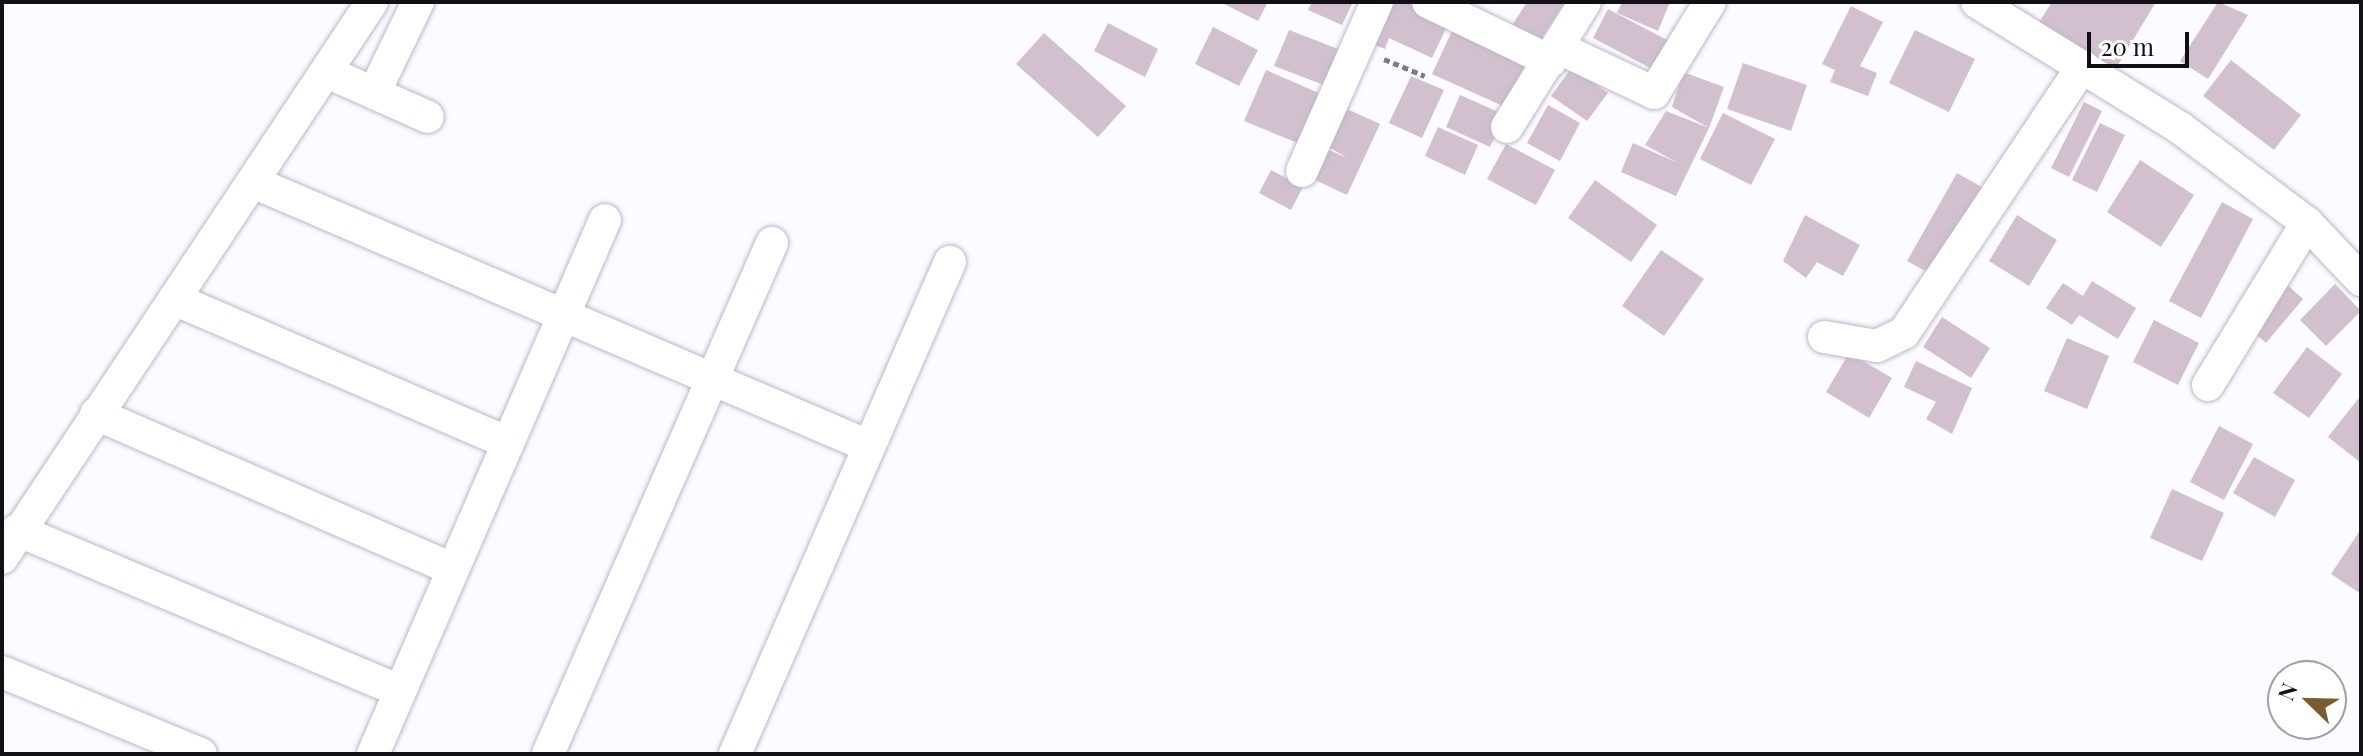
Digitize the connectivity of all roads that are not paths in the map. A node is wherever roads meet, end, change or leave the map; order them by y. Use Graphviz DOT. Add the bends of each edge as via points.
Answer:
graph roads {
  1 [pos="372,2"];
  2 [pos="418,2"];
  3 [pos="1377,2"];
  4 [pos="1428,2"];
  5 [pos="1585,2"];
  6 [pos="1710,2"];
  7 [pos="1977,2"];
  8 [pos="1554,54"];
  9 [pos="2083,66"];
  10 [pos="329,73"];
  11 [pos="374,93"];
  12 [pos="428,117"];
  13 [pos="1507,127"];
  14 [pos="1302,171"];
  15 [pos="253,182"];
  16 [pos="605,220"];
  17 [pos="2307,223"];
  18 [pos="772,243"];
  19 [pos="950,262"];
  20 [pos="2361,280"];
  21 [pos="174,299"];
  22 [pos="565,312"];
  23 [pos="1824,337"];
  24 [pos="712,381"];
  25 [pos="2208,385"];
  26 [pos="96,414"];
  27 [pos="508,443"];
  28 [pos="866,445"];
  29 [pos="17,530"];
  30 [pos="2,558"];
  31 [pos="453,569"];
  32 [pos="2,672"];
  33 [pos="400,691"];
  34 [pos="201,754"];
  35 [pos="373,754"];
  36 [pos="548,754"];
  37 [pos="735,754"];
  1 -- 10 [label="street"];
  2 -- 11 [label="street"];
  3 -- 14 [label="street"];
  4 -- 8 [label="street"];
  5 -- 8 [label="street"];
  6 -- 8 [label="street" via="1654,93"];
  7 -- 9 [label="street"];
  8 -- 13 [label="street"];
  9 -- 17 [label="street"];
  9 -- 23 [label="street" via="1916,322 1890,344"];
  10 -- 11 [label="street"];
  10 -- 15 [label="street"];
  11 -- 12 [label="street"];
  15 -- 21 [label="street"];
  15 -- 22 [label="street"];
  16 -- 22 [label="street"];
  17 -- 20 [label="street"];
  17 -- 25 [label="street"];
  18 -- 24 [label="street"];
  19 -- 28 [label="street"];
  21 -- 26 [label="street"];
  21 -- 27 [label="street"];
  22 -- 24 [label="street"];
  22 -- 27 [label="street"];
  24 -- 28 [label="street"];
  24 -- 36 [label="street"];
  26 -- 29 [label="street"];
  26 -- 31 [label="street"];
  27 -- 31 [label="street"];
  28 -- 37 [label="street"];
  29 -- 30 [label="street"];
  29 -- 33 [label="street"];
  31 -- 33 [label="street"];
  32 -- 34 [label="street"];
  33 -- 35 [label="street"];
}
